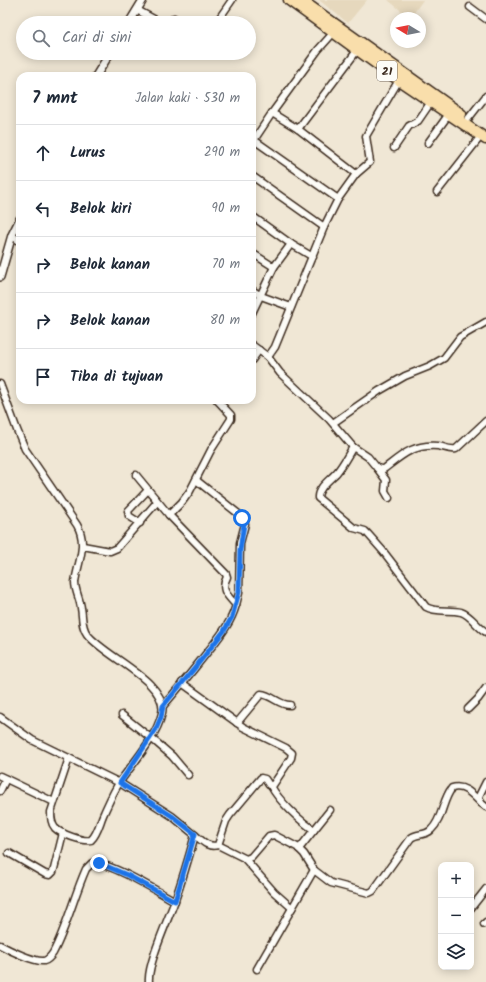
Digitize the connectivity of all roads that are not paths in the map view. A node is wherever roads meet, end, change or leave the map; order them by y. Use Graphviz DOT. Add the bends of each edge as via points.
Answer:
graph roads {
  1 [pos="144,0"];
  2 [pos="232,0"];
  3 [pos="289,0"];
  4 [pos="302,3"];
  5 [pos="470,7"];
  6 [pos="138,10"];
  7 [pos="134,16"];
  8 [pos="149,16"];
  9 [pos="221,16"];
  10 [pos="486,19"];
  11 [pos="336,30"];
  12 [pos="360,47"];
  13 [pos="106,60"];
  14 [pos="98,72"];
  15 [pos="399,80"];
  16 [pos="486,96"];
  17 [pos="431,102"];
  18 [pos="272,113"];
  19 [pos="449,114"];
  20 [pos="468,119"];
  21 [pos="298,130"];
  22 [pos="484,136"];
  23 [pos="256,137"];
  24 [pos="428,143"];
  25 [pos="256,144"];
  26 [pos="394,148"];
  27 [pos="356,174"];
  28 [pos="256,179"];
  29 [pos="437,192"];
  30 [pos="338,199"];
  31 [pos="256,219"];
  32 [pos="324,227"];
  33 [pos="16,228"];
  34 [pos="12,235"];
  35 [pos="16,238"];
  36 [pos="291,244"];
  37 [pos="256,256"];
  38 [pos="313,257"];
  39 [pos="274,267"];
  40 [pos="0,277"];
  41 [pos="256,293"];
  42 [pos="261,296"];
  43 [pos="256,305"];
  44 [pos="291,307"];
  45 [pos="486,322"];
  46 [pos="256,348"];
  47 [pos="259,350"];
  48 [pos="256,354"];
  49 [pos="268,357"];
  50 [pos="0,384"];
  51 [pos="222,404"];
  52 [pos="486,421"];
  53 [pos="332,423"];
  54 [pos="353,447"];
  55 [pos="377,468"];
  56 [pos="136,475"];
  57 [pos="196,480"];
  58 [pos="148,490"];
  59 [pos="389,498"];
  60 [pos="157,502"];
  61 [pos="169,515"];
  62 [pos="140,523"];
  63 [pos="83,546"];
  64 [pos="236,605"];
  65 [pos="486,632"];
  66 [pos="182,683"];
  67 [pos="486,688"];
  68 [pos="290,705"];
  69 [pos="163,706"];
  70 [pos="468,709"];
  71 [pos="122,715"];
  72 [pos="0,717"];
  73 [pos="237,723"];
  74 [pos="151,738"];
  75 [pos="69,758"];
  76 [pos="188,775"];
  77 [pos="3,778"];
  78 [pos="486,782"];
  79 [pos="120,783"];
  80 [pos="271,786"];
  81 [pos="0,791"];
  82 [pos="54,802"];
  83 [pos="481,803"];
  84 [pos="486,807"];
  85 [pos="330,810"];
  86 [pos="314,830"];
  87 [pos="63,832"];
  88 [pos="195,834"];
  89 [pos="218,845"];
  90 [pos="299,849"];
  91 [pos="9,853"];
  92 [pos="244,859"];
  93 [pos="314,870"];
  94 [pos="486,889"];
  95 [pos="175,901"];
  96 [pos="474,904"];
  97 [pos="292,908"];
  98 [pos="0,945"];
  99 [pos="257,969"];
  100 [pos="149,982"];
  1 -- 6 [label="street"];
  2 -- 9 [label="street"];
  3 -- 4 [label="highway, 21"];
  4 -- 11 [label="highway, 21"];
  5 -- 10 [label="street"];
  6 -- 7 [label="street"];
  6 -- 8 [label="street"];
  11 -- 12 [label="highway, 21"];
  11 -- 18 [label="street" via="318,50"];
  12 -- 15 [label="highway, 21"];
  12 -- 20 [label="highway, 21"];
  12 -- 21 [label="street"];
  13 -- 14 [label="street"];
  15 -- 17 [label="highway, 21"];
  15 -- 27 [label="street" via="366,136 370,162"];
  16 -- 20 [label="street"];
  17 -- 19 [label="highway, 21"];
  17 -- 26 [label="street" via="418,121 409,126"];
  18 -- 21 [label="street"];
  18 -- 23 [label="street"];
  19 -- 22 [label="highway, 21"];
  19 -- 24 [label="street"];
  20 -- 22 [label="highway, 21"];
  21 -- 27 [label="street"];
  22 -- 29 [label="street"];
  25 -- 30 [label="street"];
  27 -- 30 [label="street"];
  28 -- 32 [label="street"];
  30 -- 32 [label="street"];
  31 -- 36 [label="street"];
  32 -- 38 [label="street"];
  33 -- 34 [label="street"];
  34 -- 35 [label="street"];
  34 -- 40 [label="street"];
  36 -- 38 [label="street"];
  36 -- 39 [label="street"];
  37 -- 39 [label="street"];
  38 -- 44 [label="street"];
  39 -- 42 [label="street"];
  41 -- 42 [label="street"];
  42 -- 43 [label="street"];
  42 -- 44 [label="street"];
  44 -- 49 [label="street" via="275,347"];
  45 -- 53 [label="street" via="460,337 444,358 379,391"];
  46 -- 47 [label="street"];
  47 -- 48 [label="street"];
  47 -- 49 [label="street"];
  49 -- 53 [label="street" via="280,373"];
  50 -- 63 [label="street" via="23,445 80,530"];
  51 -- 57 [label="street" via="232,419 214,445"];
  52 -- 55 [label="street" via="456,449 423,446 406,452 384,469"];
  53 -- 54 [label="street"];
  54 -- 55 [label="street" via="368,457"];
  54 -- 65 [label="street" via="317,495 318,498 354,528 368,534 426,607 432,610 462,612"];
  55 -- 59 [label="street" via="386,480 385,491"];
  56 -- 58 [label="street"];
  57 -- 61 [label="street" via="190,492"];
  57 -- 64 [label="street" via="244,521"];
  58 -- 60 [label="street"];
  58 -- 62 [label="street" via="128,511 129,516"];
  60 -- 61 [label="street"];
  60 -- 62 [label="street"];
  61 -- 64 [label="street" via="226,574 223,588"];
  62 -- 63 [label="street" via="121,546 114,550"];
  63 -- 69 [label="street" via="75,587 82,609 83,628 96,644 130,667 148,684 159,696"];
  64 -- 66 [label="street" via="227,627"];
  66 -- 69 [label="street"];
  66 -- 73 [label="street"];
  67 -- 70 [label="street"];
  68 -- 73 [label="street" via="261,694"];
  69 -- 74 [label="street" via="159,724"];
  71 -- 74 [label="street"];
  72 -- 75 [label="street" via="27,737"];
  73 -- 80 [label="street" via="292,751 291,758"];
  74 -- 76 [label="street" via="172,756"];
  74 -- 79 [label="street"];
  75 -- 79 [label="street"];
  75 -- 82 [label="street"];
  77 -- 81 [label="street"];
  77 -- 82 [label="street"];
  78 -- 83 [label="street" via="480,793"];
  79 -- 87 [label="street" via="91,840 80,840"];
  79 -- 88 [label="street"];
  80 -- 86 [label="street" via="294,815"];
  80 -- 89 [label="street" via="265,778 261,778 228,818"];
  82 -- 87 [label="street" via="51,818 55,827"];
  83 -- 84 [label="street"];
  83 -- 93 [label="street" via="466,790 456,786 452,788 433,828 425,834 411,838 371,892 366,893 336,884"];
  85 -- 86 [label="street"];
  86 -- 90 [label="street"];
  87 -- 91 [label="street" via="54,869 50,875"];
  88 -- 89 [label="street" via="208,845"];
  88 -- 95 [label="street"];
  89 -- 92 [label="street"];
  90 -- 92 [label="street" via="271,835 251,857"];
  90 -- 93 [label="street"];
  92 -- 97 [label="street"];
  93 -- 97 [label="street"];
  94 -- 96 [label="street"];
  95 -- 98 [label="street" via="119,871 92,863 86,869 48,959 38,960"];
  95 -- 100 [label="street" via="157,949"];
  97 -- 99 [label="street"];
}
